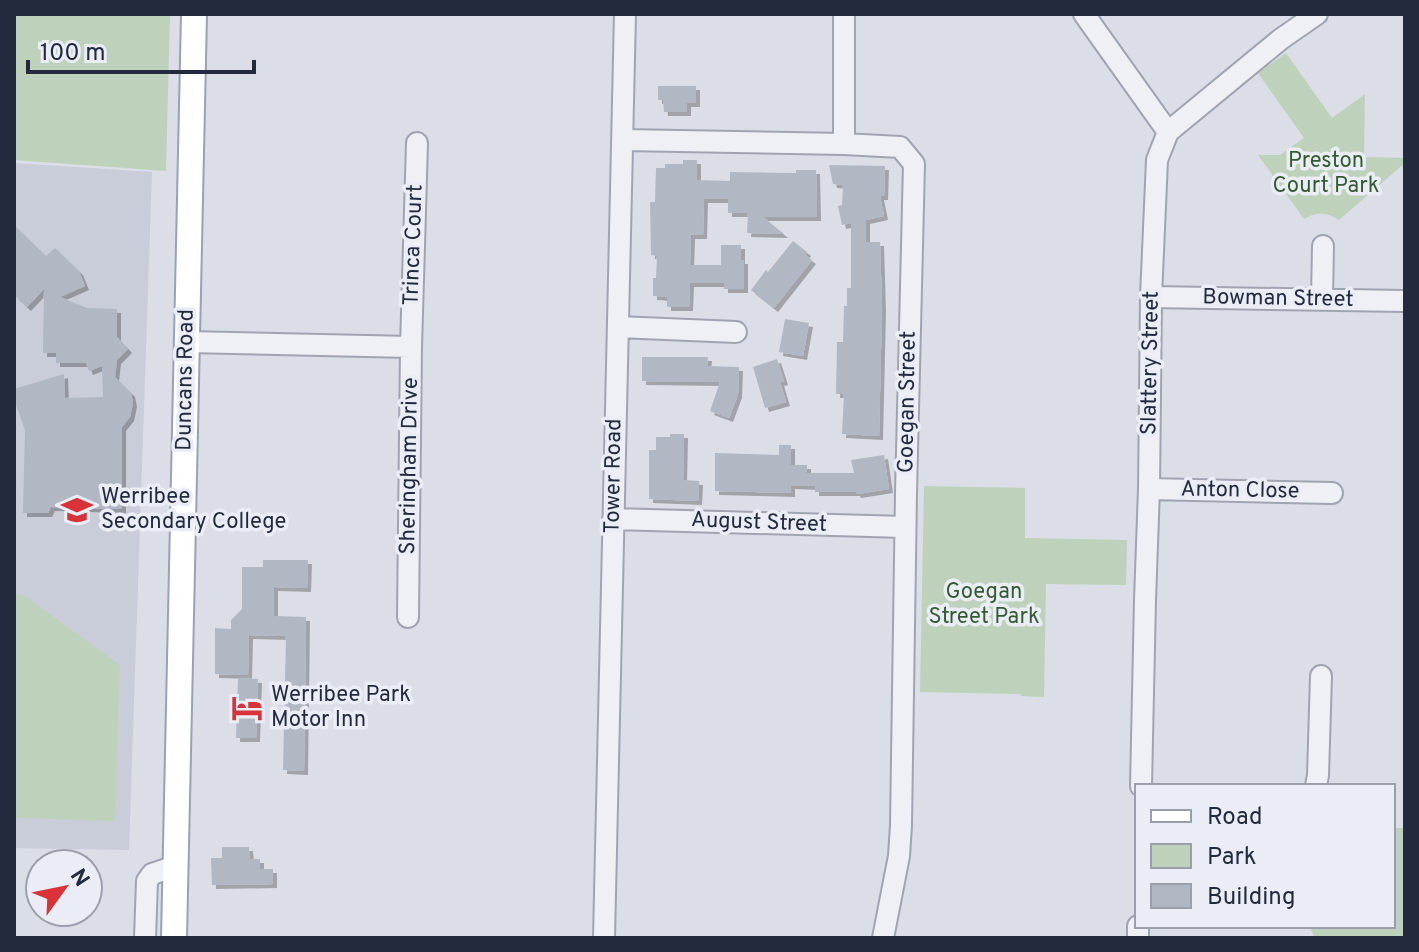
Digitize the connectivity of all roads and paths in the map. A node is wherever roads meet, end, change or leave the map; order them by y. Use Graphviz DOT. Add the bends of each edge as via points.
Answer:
graph roads {
  1 [pos="194,14"];
  2 [pos="625,14"];
  3 [pos="844,14"];
  4 [pos="1084,14"];
  5 [pos="1317,14"];
  6 [pos="1168,132"];
  7 [pos="623,140"];
  8 [pos="417,143"];
  9 [pos="844,144"];
  10 [pos="1323,246"];
  11 [pos="1151,297"];
  12 [pos="1322,299"];
  13 [pos="1405,301"];
  14 [pos="618,327"];
  15 [pos="736,332"];
  16 [pos="187,342"];
  17 [pos="411,347"];
  18 [pos="1149,489"];
  19 [pos="1332,493"];
  20 [pos="613,519"];
  21 [pos="905,527"];
  22 [pos="408,617"];
  23 [pos="1321,676"];
  24 [pos="1141,784"];
  25 [pos="1316,784"];
  26 [pos="176,866"];
  27 [pos="145,938"];
  28 [pos="174,938"];
  29 [pos="604,938"];
  30 [pos="883,938"];
  1 -- 16 [label="main road, Duncans Road"];
  2 -- 7 [label="street, Tower Road"];
  3 -- 9 [label="street"];
  4 -- 6 [label="street"];
  5 -- 6 [label="street"];
  6 -- 11 [label="street, Slattery Street" via="1157,160"];
  7 -- 9 [label="street, Goegan Street"];
  7 -- 14 [label="street, Tower Road"];
  8 -- 17 [label="street, Trinca Court"];
  9 -- 21 [label="street, Goegan Street" via="900,147 914,164"];
  10 -- 12 [label="street"];
  11 -- 12 [label="street, Bowman Street"];
  11 -- 18 [label="street, Slattery Street"];
  12 -- 13 [label="street, Bowman Street"];
  14 -- 15 [label="street"];
  14 -- 20 [label="street, Tower Road"];
  16 -- 17 [label="street, Sheringham Drive"];
  16 -- 26 [label="main road, Duncans Road"];
  17 -- 22 [label="street, Sheringham Drive"];
  18 -- 19 [label="street, Anton Close"];
  18 -- 24 [label="street, Slattery Street"];
  20 -- 21 [label="street, August Street"];
  20 -- 29 [label="street, Tower Road"];
  21 -- 30 [label="street, Goegan Street" via="901,825"];
  23 -- 25 [label="street"];
  26 -- 27 [label="street" via="147,881"];
  26 -- 28 [label="main road, Duncans Road"];
}
